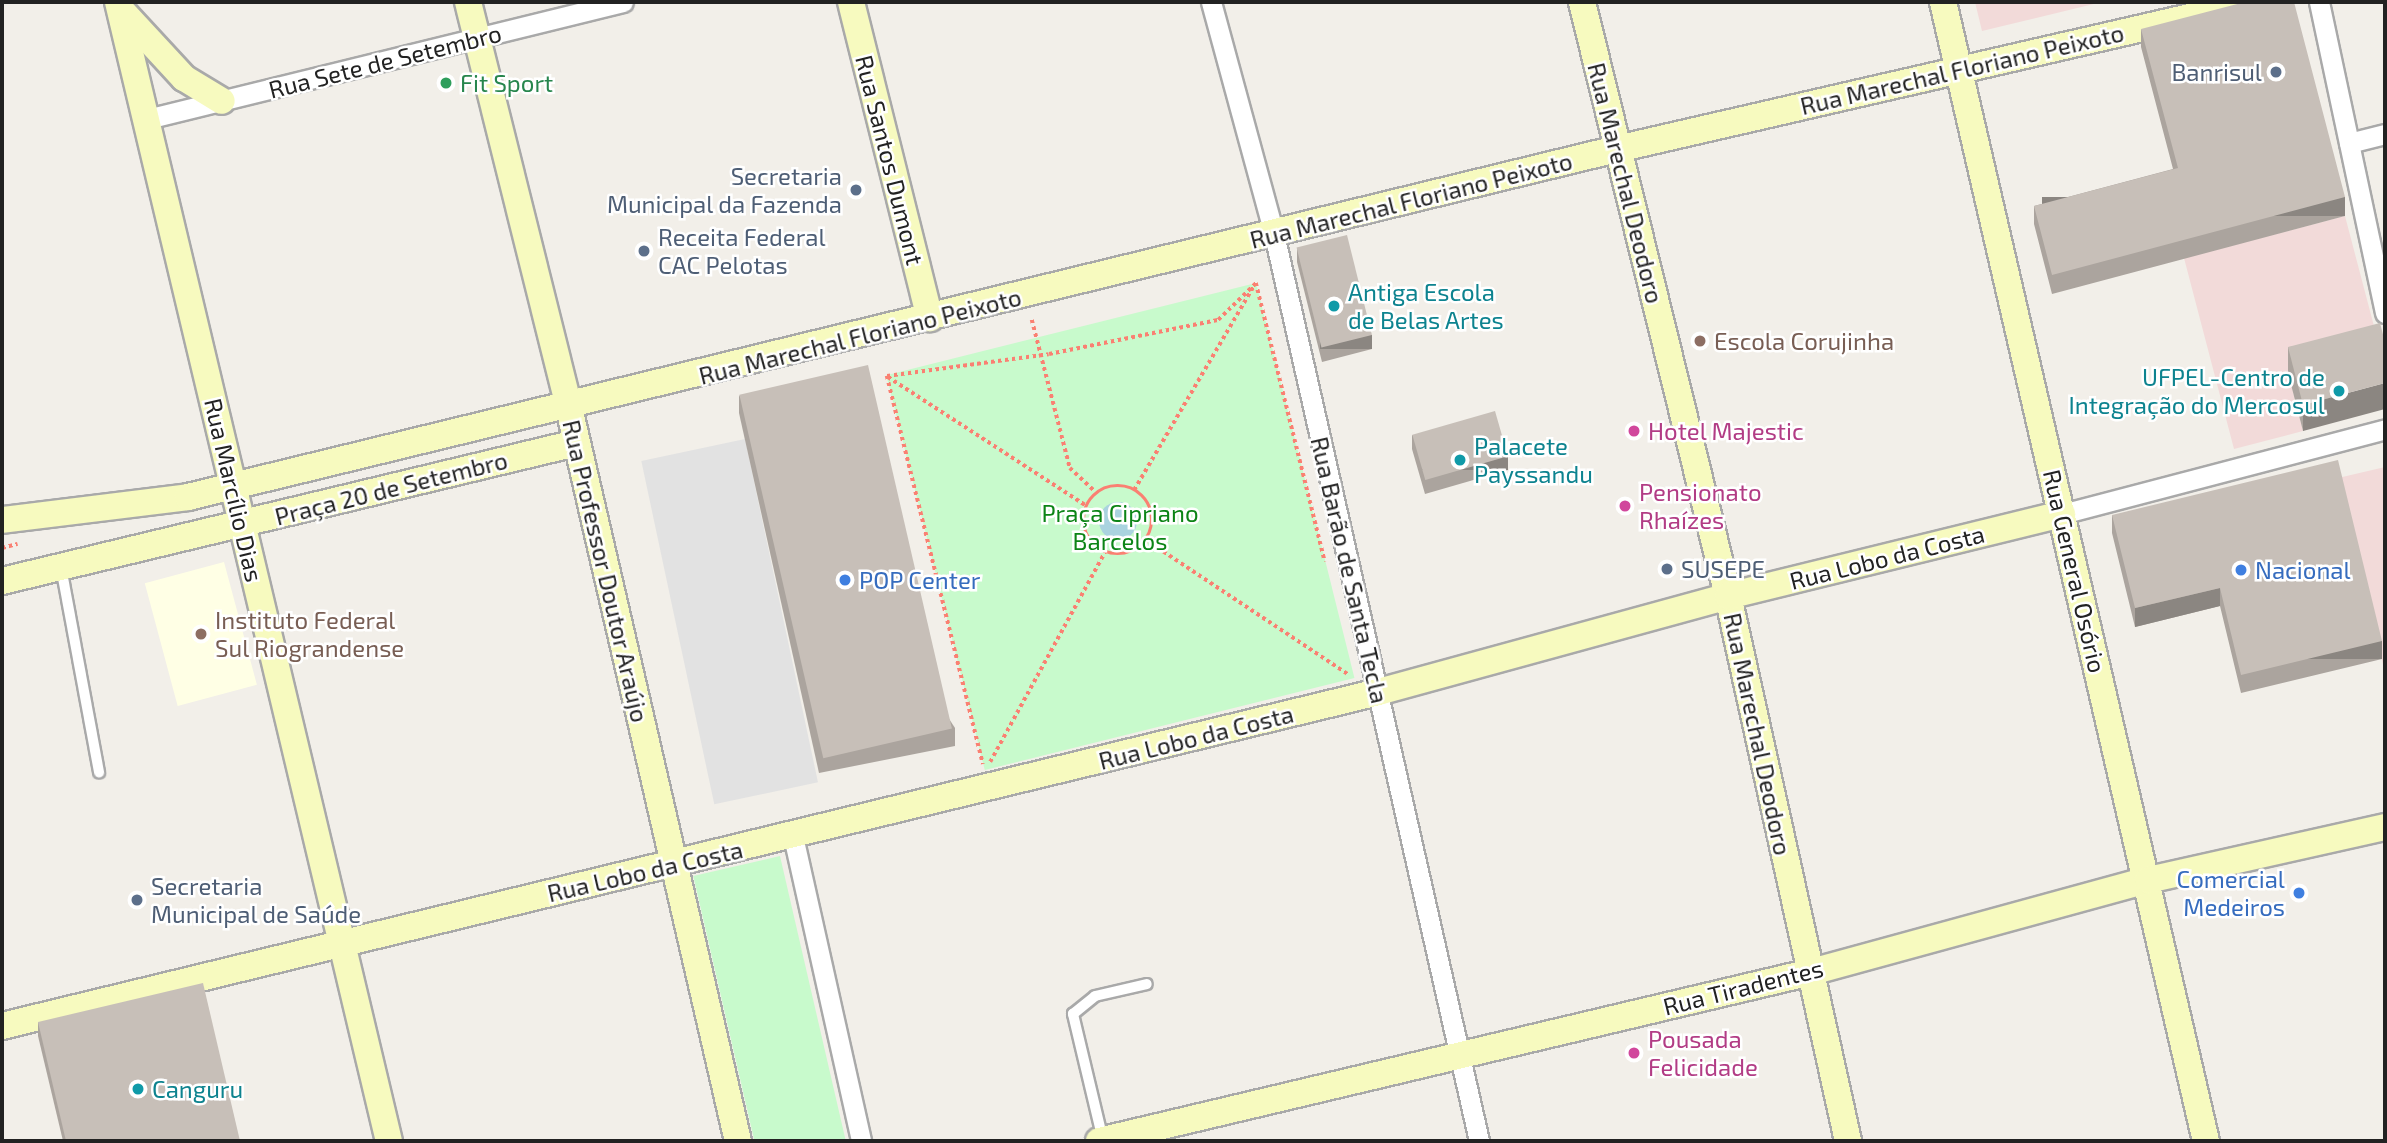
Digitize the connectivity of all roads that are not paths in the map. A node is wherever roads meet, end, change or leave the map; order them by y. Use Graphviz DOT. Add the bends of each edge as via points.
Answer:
graph roads {
  1 [pos="468,2"];
  2 [pos="623,2"];
  3 [pos="851,2"];
  4 [pos="1211,2"];
  5 [pos="1582,2"];
  6 [pos="1943,2"];
  7 [pos="2255,2"];
  8 [pos="2319,2"];
  9 [pos="119,5"];
  10 [pos="477,38"];
  11 [pos="1958,69"];
  12 [pos="222,100"];
  13 [pos="147,119"];
  14 [pos="2385,134"];
  15 [pos="2349,143"];
  16 [pos="1617,149"];
  17 [pos="1274,234"];
  18 [pos="2382,285"];
  19 [pos="2385,313"];
  20 [pos="930,318"];
  21 [pos="618,396"];
  22 [pos="569,408"];
  23 [pos="2385,429"];
  24 [pos="576,443"];
  25 [pos="233,486"];
  26 [pos="2062,514"];
  27 [pos="2,520"];
  28 [pos="243,523"];
  29 [pos="61,567"];
  30 [pos="2,581"];
  31 [pos="1728,596"];
  32 [pos="1378,692"];
  33 [pos="99,773"];
  34 [pos="2385,827"];
  35 [pos="793,836"];
  36 [pos="674,864"];
  37 [pos="2148,880"];
  38 [pos="340,944"];
  39 [pos="1811,972"];
  40 [pos="1147,984"];
  41 [pos="2,1026"];
  42 [pos="1459,1055"];
  43 [pos="389,1141"];
  44 [pos="738,1141"];
  45 [pos="861,1141"];
  46 [pos="1101,1141"];
  47 [pos="1479,1141"];
  48 [pos="1848,1141"];
  49 [pos="2206,1141"];
  1 -- 10 [label="street, Rua Professor Doutor Araújo"];
  2 -- 10 [label="street, Rua Sete de Setembro"];
  3 -- 20 [label="street, Rua Santos Dumont"];
  4 -- 17 [label="street, Rua Barão de Santa Tecla"];
  5 -- 16 [label="street, Rua Marechal Deodoro"];
  6 -- 11 [label="street, Rua General Osório"];
  7 -- 11 [label="street, Rua Marechal Floriano Peixoto"];
  8 -- 15 [label="street"];
  9 -- 12 [label="street" via="184,78"];
  9 -- 13 [label="street, Rua Marcílio Dias"];
  10 -- 12 [label="street, Rua Sete de Setembro"];
  10 -- 22 [label="street, Rua Professor Doutor Araújo"];
  11 -- 16 [label="street, Rua Marechal Floriano Peixoto"];
  11 -- 26 [label="street, Rua General Osório"];
  12 -- 13 [label="street, Rua Sete de Setembro"];
  13 -- 25 [label="street, Rua Marcílio Dias"];
  14 -- 15 [label="street"];
  15 -- 18 [label="street"];
  16 -- 17 [label="street, Rua Marechal Floriano Peixoto"];
  16 -- 31 [label="street, Rua Marechal Deodoro"];
  17 -- 20 [label="street, Rua Marechal Floriano Peixoto"];
  17 -- 32 [label="street, Rua Barão de Santa Tecla"];
  18 -- 19 [label="street"];
  20 -- 21 [label="street, Rua Marechal Floriano Peixoto"];
  21 -- 22 [label="street, Rua Marechal Floriano Peixoto"];
  21 -- 24 [label="street" via="586,424"];
  22 -- 24 [label="street, Rua Professor Doutor Araújo"];
  22 -- 25 [label="street, Praça 20 de Setembro"];
  23 -- 26 [label="street, Rua Lobo da Costa"];
  24 -- 28 [label="street, Praça 20 de Setembro"];
  24 -- 36 [label="street, Rua Professor Doutor Araújo"];
  25 -- 27 [label="street, Praça 20 de Setembro" via="188,497"];
  25 -- 28 [label="street, Rua Marcílio Dias"];
  26 -- 31 [label="street, Rua Lobo da Costa"];
  26 -- 37 [label="street, Rua General Osório"];
  28 -- 29 [label="street, Praça 20 de Setembro"];
  28 -- 38 [label="street, Rua Marcílio Dias"];
  29 -- 30 [label="street, Praça 20 de Setembro"];
  29 -- 33 [label="lane"];
  31 -- 32 [label="street, Rua Lobo da Costa"];
  31 -- 39 [label="street, Rua Marechal Deodoro"];
  32 -- 35 [label="street, Rua Lobo da Costa"];
  32 -- 42 [label="street, Rua Barão de Santa Tecla"];
  34 -- 37 [label="street, Rua Tiradentes"];
  35 -- 36 [label="street, Rua Lobo da Costa"];
  35 -- 45 [label="street"];
  36 -- 38 [label="street, Rua Lobo da Costa"];
  36 -- 44 [label="street, Rua Professor Doutor Araújo"];
  37 -- 39 [label="street, Rua Tiradentes"];
  37 -- 49 [label="street, Rua General Osório"];
  38 -- 41 [label="street, Rua Lobo da Costa"];
  38 -- 43 [label="street, Rua Marcílio Dias"];
  39 -- 42 [label="street, Rua Tiradentes"];
  39 -- 48 [label="street, Rua Marechal Deodoro"];
  40 -- 46 [label="lane" via="1095,996 1073,1014"];
  42 -- 46 [label="street, Rua Tiradentes"];
  42 -- 47 [label="street, Rua Barão de Santa Tecla"];
}
